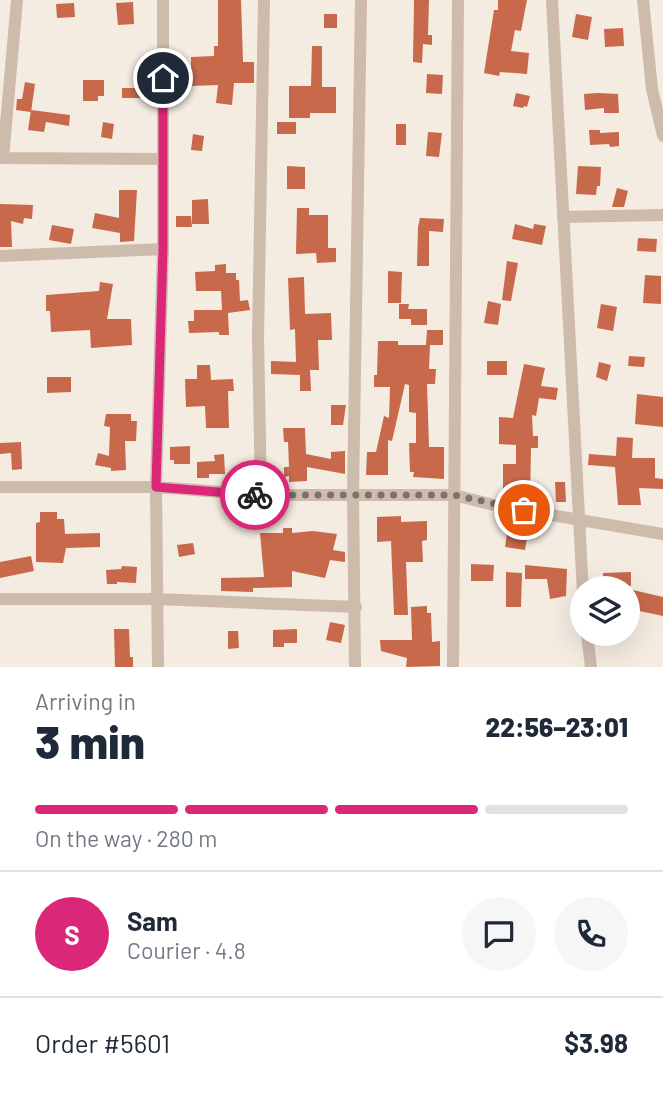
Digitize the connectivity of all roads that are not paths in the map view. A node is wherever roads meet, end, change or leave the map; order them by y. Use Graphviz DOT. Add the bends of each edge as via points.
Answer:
graph roads {
  1 [pos="18,0"];
  2 [pos="163,0"];
  3 [pos="264,0"];
  4 [pos="361,0"];
  5 [pos="458,0"];
  6 [pos="552,0"];
  7 [pos="643,0"];
  8 [pos="663,136"];
  9 [pos="1,158"];
  10 [pos="163,159"];
  11 [pos="663,215"];
  12 [pos="563,217"];
  13 [pos="163,249"];
  14 [pos="0,256"];
  15 [pos="0,487"];
  16 [pos="156,487"];
  17 [pos="261,495"];
  18 [pos="353,495"];
  19 [pos="454,495"];
  20 [pos="578,519"];
  21 [pos="663,534"];
  22 [pos="582,576"];
  23 [pos="0,599"];
  24 [pos="157,599"];
  25 [pos="356,607"];
  26 [pos="588,646"];
  27 [pos="159,667"];
  28 [pos="355,667"];
  29 [pos="453,667"];
  30 [pos="591,667"];
  1 -- 9 [label="street"];
  2 -- 10 [label="street"];
  3 -- 17 [label="street" via="258,338"];
  4 -- 18 [label="street"];
  5 -- 19 [label="street"];
  6 -- 12 [label="street"];
  7 -- 8 [label="street" via="652,89"];
  9 -- 10 [label="street"];
  10 -- 13 [label="street"];
  11 -- 12 [label="street"];
  12 -- 20 [label="street"];
  13 -- 14 [label="street"];
  13 -- 16 [label="street"];
  15 -- 16 [label="street"];
  16 -- 17 [label="street"];
  16 -- 24 [label="street"];
  17 -- 18 [label="street"];
  18 -- 19 [label="street"];
  18 -- 25 [label="street"];
  19 -- 20 [label="street"];
  19 -- 29 [label="street"];
  20 -- 21 [label="street"];
  20 -- 22 [label="street"];
  23 -- 24 [label="street"];
  24 -- 25 [label="street"];
  24 -- 27 [label="street"];
  25 -- 28 [label="street"];
  26 -- 30 [label="street"];
}
